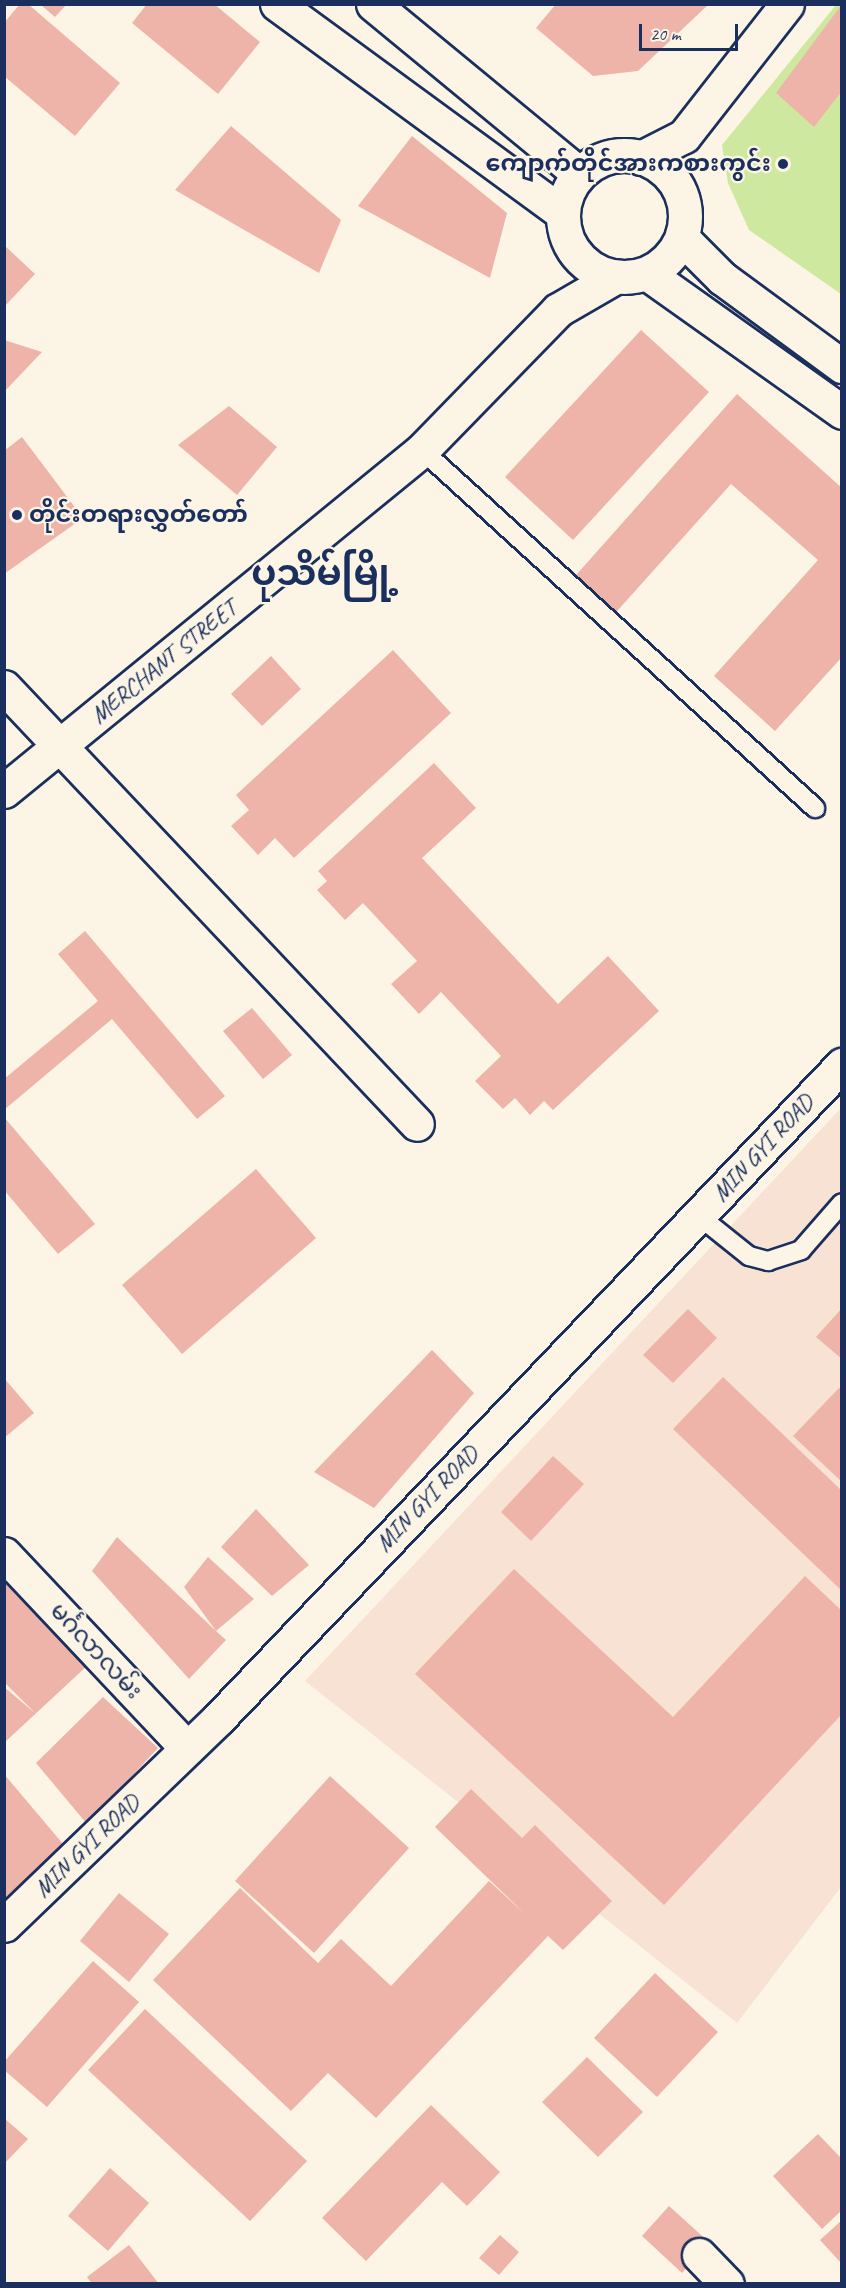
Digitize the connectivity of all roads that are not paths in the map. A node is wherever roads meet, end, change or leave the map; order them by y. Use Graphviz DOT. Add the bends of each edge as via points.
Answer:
graph roads {
  1 [pos="277,4"];
  2 [pos="373,4"];
  3 [pos="787,4"];
  4 [pos="684,136"];
  5 [pos="641,158"];
  6 [pos="579,174"];
  7 [pos="678,189"];
  8 [pos="563,213"];
  9 [pos="682,238"];
  10 [pos="577,254"];
  11 [pos="648,274"];
  12 [pos="615,277"];
  13 [pos="558,309"];
  14 [pos="842,366"];
  15 [pos="842,412"];
  16 [pos="422,450"];
  17 [pos="4,687"];
  18 [pos="64,744"];
  19 [pos="4,791"];
  20 [pos="815,808"];
  21 [pos="842,1065"];
  22 [pos="417,1124"];
  23 [pos="842,1203"];
  24 [pos="699,1216"];
  25 [pos="4,1554"];
  26 [pos="187,1748"];
  27 [pos="4,1925"];
  28 [pos="699,2255"];
  29 [pos="727,2283"];
  1 -- 8 [label="main road"];
  2 -- 6 [label="main road"];
  3 -- 4 [label="main road"];
  4 -- 5 [label="main road"];
  4 -- 7 [label="main road"];
  5 -- 6 [label="main road" via="608,157"];
  5 -- 7 [label="main road" via="657,165"];
  6 -- 8 [label="main road"];
  7 -- 9 [label="main road" via="686,217"];
  8 -- 10 [label="main road"];
  9 -- 11 [label="main road" via="673,254"];
  9 -- 14 [label="main road" via="739,292"];
  10 -- 12 [label="main road" via="593,269"];
  10 -- 13 [label="main road, MERCHANT STREET"];
  11 -- 12 [label="main road"];
  11 -- 15 [label="main road"];
  12 -- 13 [label="main road, MERCHANT STREET"];
  13 -- 16 [label="main road, MERCHANT STREET"];
  16 -- 18 [label="main road, MERCHANT STREET"];
  16 -- 20 [label="lane"];
  17 -- 18 [label="main road"];
  18 -- 19 [label="main road, MERCHANT STREET"];
  18 -- 22 [label="main road"];
  21 -- 24 [label="main road, MIN GYI ROAD"];
  23 -- 24 [label="lane" via="801,1250 768,1261 749,1256"];
  24 -- 26 [label="main road, MIN GYI ROAD"];
  25 -- 26 [label="main road, မင်္ဂလာလမ်း"];
  26 -- 27 [label="main road, MIN GYI ROAD"];
  28 -- 29 [label="main road"];
}
